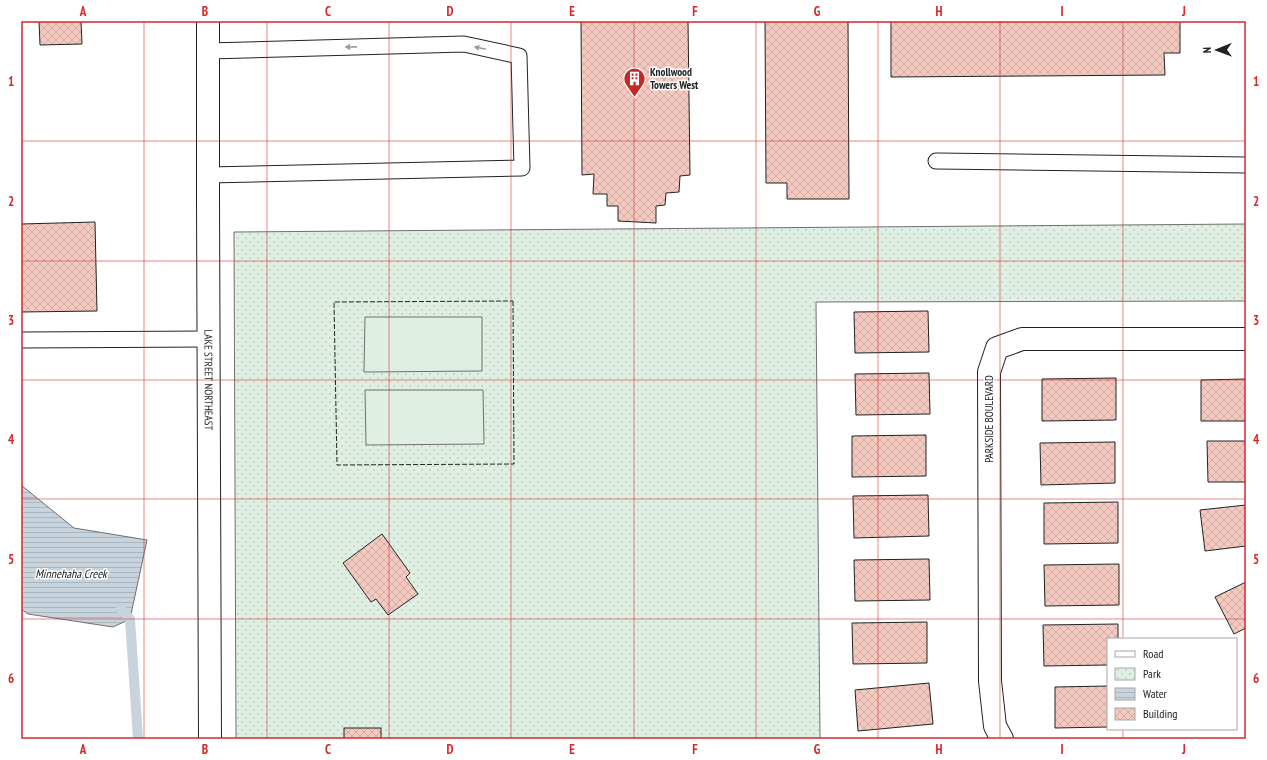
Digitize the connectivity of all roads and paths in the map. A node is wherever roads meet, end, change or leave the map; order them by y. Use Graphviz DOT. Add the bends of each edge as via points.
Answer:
graph roads {
  1 [pos="208,21"];
  2 [pos="208,51"];
  3 [pos="936,160"];
  4 [pos="1246,165"];
  5 [pos="208,175"];
  6 [pos="208,339"];
  7 [pos="1246,339"];
  8 [pos="21,340"];
  9 [pos="210,739"];
  10 [pos="1002,739"];
  1 -- 2 [label="street, LAKE STREET NORTHEAST"];
  2 -- 5 [label="street, LAKE STREET NORTHEAST"];
  5 -- 2 [label="lane, one-way" via="522,168 518,56 464,44"];
  3 -- 4 [label="lane"];
  5 -- 6 [label="street, LAKE STREET NORTHEAST"];
  6 -- 8 [label="lane"];
  6 -- 9 [label="street, LAKE STREET NORTHEAST"];
  7 -- 10 [label="street, PARKSIDE BOULEVARD" via="1022,339 997,348 989,372 990,681 995,726"];
}
